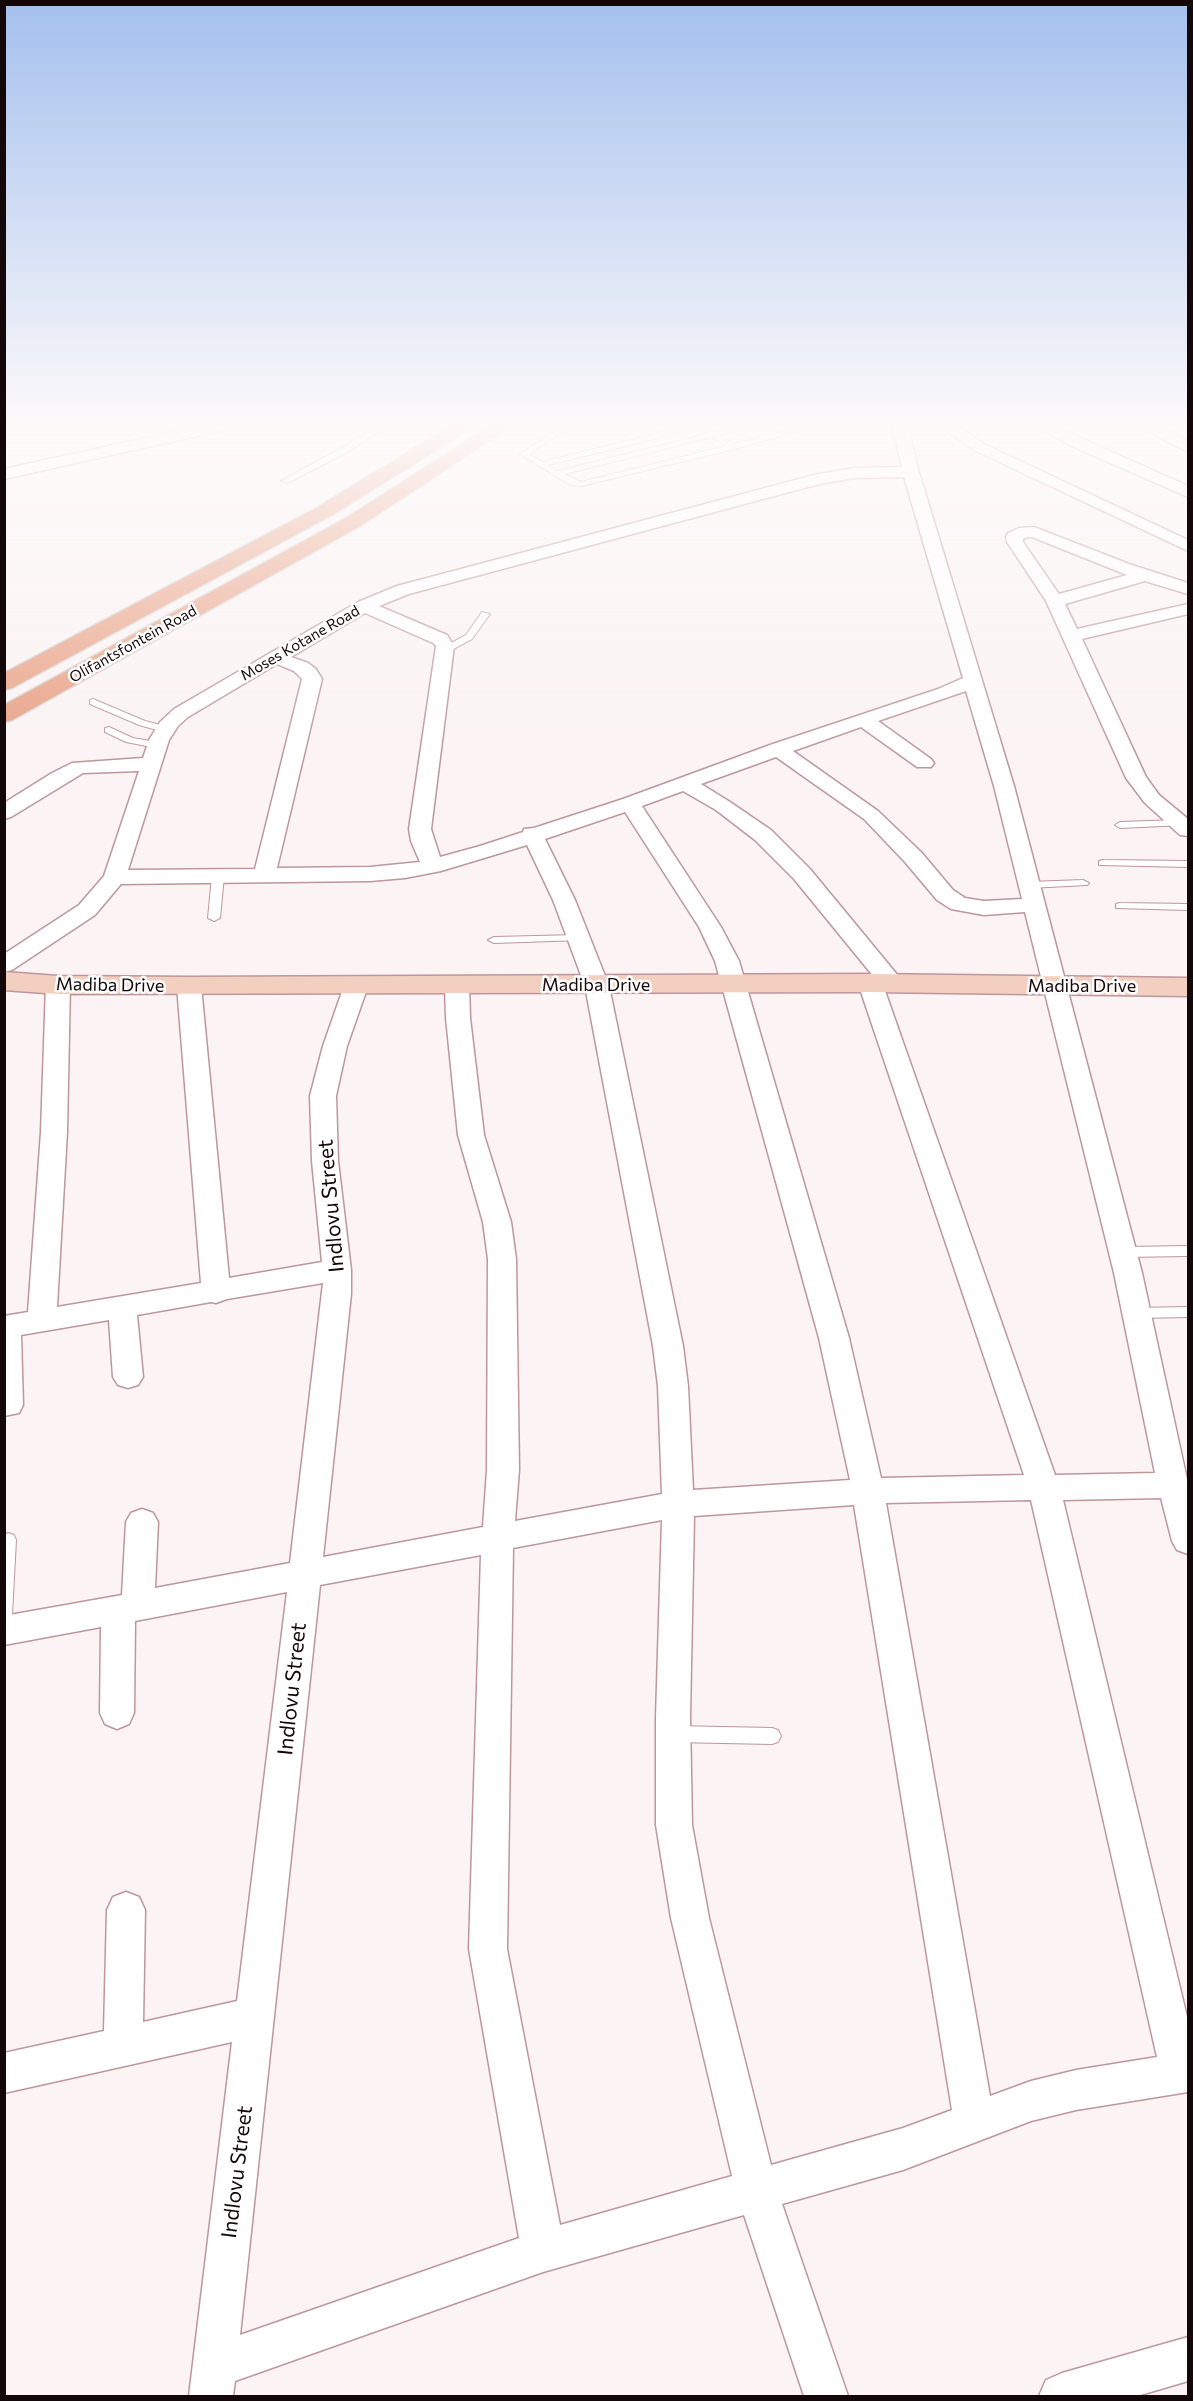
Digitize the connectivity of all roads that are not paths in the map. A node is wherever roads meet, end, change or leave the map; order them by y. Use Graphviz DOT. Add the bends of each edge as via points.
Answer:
graph roads {
  1 [pos="280,535"];
  2 [pos="329,535"];
  3 [pos="608,535"];
  4 [pos="929,535"];
  5 [pos="1017,535"];
  6 [pos="1042,535"];
  7 [pos="1165,535"];
  8 [pos="1188,546"];
  9 [pos="1146,575"];
  10 [pos="1185,585"];
  11 [pos="1055,602"];
  12 [pos="364,606"];
  13 [pos="1188,609"];
  14 [pos="485,614"];
  15 [pos="1070,636"];
  16 [pos="446,650"];
  17 [pos="275,657"];
  18 [pos="972,681"];
  19 [pos="4,683"];
  20 [pos="93,702"];
  21 [pos="4,715"];
  22 [pos="863,719"];
  23 [pos="109,730"];
  24 [pos="157,746"];
  25 [pos="777,749"];
  26 [pos="924,763"];
  27 [pos="684,783"];
  28 [pos="630,802"];
  29 [pos="4,813"];
  30 [pos="1120,825"];
  31 [pos="1184,826"];
  32 [pos="532,834"];
  33 [pos="1103,863"];
  34 [pos="1188,864"];
  35 [pos="433,866"];
  36 [pos="218,876"];
  37 [pos="264,876"];
  38 [pos="115,877"];
  39 [pos="1083,882"];
  40 [pos="1032,895"];
  41 [pos="1120,906"];
  42 [pos="1188,907"];
  43 [pos="214,918"];
  44 [pos="578,938"];
  45 [pos="494,940"];
  46 [pos="4,965"];
  47 [pos="4,981"];
  48 [pos="881,983"];
  49 [pos="733,984"];
  50 [pos="58,985"];
  51 [pos="457,985"];
  52 [pos="189,986"];
  53 [pos="356,986"];
  54 [pos="597,986"];
  55 [pos="1055,986"];
  56 [pos="1188,987"];
  57 [pos="1188,1251"];
  58 [pos="1123,1252"];
  59 [pos="337,1270"];
  60 [pos="216,1293"];
  61 [pos="122,1308"];
  62 [pos="1188,1312"];
  63 [pos="1136,1313"];
  64 [pos="42,1321"];
  65 [pos="5,1327"];
  66 [pos="128,1377"];
  67 [pos="8,1405"];
  68 [pos="1173,1485"];
  69 [pos="1044,1487"];
  70 [pos="868,1491"];
  71 [pos="678,1504"];
  72 [pos="142,1522"];
  73 [pos="1187,1528"];
  74 [pos="499,1539"];
  75 [pos="8,1540"];
  76 [pos="305,1573"];
  77 [pos="128,1607"];
  78 [pos="4,1615"];
  79 [pos="4,1631"];
  80 [pos="117,1713"];
  81 [pos="674,1734"];
  82 [pos="771,1736"];
  83 [pos="126,1910"];
  84 [pos="255,2017"];
  85 [pos="123,2047"];
  86 [pos="1185,2072"];
  87 [pos="4,2073"];
  88 [pos="974,2122"];
  89 [pos="757,2192"];
  90 [pos="543,2251"];
  91 [pos="1188,2359"];
  92 [pos="213,2381"];
  93 [pos="826,2397"];
  94 [pos="1062,2397"];
  1 -- 19 [label="main road, Olifantsfontein Road"];
  2 -- 21 [label="main road, Olifantsfontein Road"];
  3 -- 12 [label="street, Moses Kotane Road" via="403,590"];
  4 -- 18 [label="street"];
  5 -- 11 [label="street" via="1015,542"];
  6 -- 9 [label="street"];
  7 -- 8 [label="street"];
  9 -- 10 [label="street"];
  9 -- 11 [label="street"];
  11 -- 15 [label="street"];
  12 -- 16 [label="street" via="440,639"];
  12 -- 17 [label="street, Moses Kotane Road"];
  13 -- 15 [label="street"];
  14 -- 16 [label="lane" via="469,637"];
  15 -- 31 [label="street" via="1136,778 1152,799"];
  16 -- 35 [label="street" via="420,829"];
  17 -- 24 [label="street, Moses Kotane Road" via="181,712"];
  17 -- 37 [label="street" via="301,667 312,679"];
  18 -- 22 [label="street"];
  18 -- 40 [label="street"];
  20 -- 24 [label="lane" via="142,723"];
  22 -- 25 [label="street"];
  22 -- 26 [label="street"];
  23 -- 24 [label="lane"];
  24 -- 29 [label="street" via="79,767"];
  24 -- 38 [label="street"];
  25 -- 27 [label="street"];
  25 -- 40 [label="street" via="871,815 945,895 958,904 984,908"];
  27 -- 28 [label="street"];
  27 -- 48 [label="street" via="771,842 802,874"];
  28 -- 32 [label="street"];
  28 -- 49 [label="street" via="710,927 727,961"];
  30 -- 31 [label="lane"];
  32 -- 35 [label="street"];
  32 -- 44 [label="street"];
  33 -- 34 [label="lane"];
  35 -- 37 [label="street" via="370,874"];
  36 -- 37 [label="street"];
  36 -- 38 [label="street"];
  36 -- 43 [label="lane"];
  38 -- 46 [label="street" via="87,910"];
  39 -- 40 [label="lane"];
  40 -- 55 [label="street"];
  41 -- 42 [label="lane"];
  44 -- 45 [label="lane"];
  44 -- 54 [label="street"];
  47 -- 50 [label="street, Madiba Drive"];
  48 -- 49 [label="street, Madiba Drive"];
  48 -- 55 [label="street, Madiba Drive"];
  48 -- 69 [label="street"];
  49 -- 54 [label="street, Madiba Drive"];
  49 -- 70 [label="street" via="810,1246"];
  50 -- 52 [label="street, Madiba Drive"];
  50 -- 64 [label="street"];
  51 -- 53 [label="street, Madiba Drive"];
  51 -- 54 [label="street, Madiba Drive"];
  51 -- 74 [label="street" via="471,1135 497,1222 502,1259 503,1459"];
  52 -- 53 [label="street, Madiba Drive"];
  52 -- 60 [label="street"];
  53 -- 59 [label="street, Indlovu Street" via="323,1096 325,1161"];
  54 -- 71 [label="street" via="668,1346"];
  55 -- 56 [label="street, Madiba Drive"];
  55 -- 58 [label="street"];
  57 -- 58 [label="lane"];
  58 -- 63 [label="street"];
  59 -- 60 [label="street"];
  59 -- 76 [label="street, Indlovu Street"];
  60 -- 61 [label="street"];
  61 -- 64 [label="street"];
  61 -- 66 [label="street"];
  62 -- 63 [label="lane"];
  63 -- 68 [label="street"];
  64 -- 65 [label="street"];
  65 -- 67 [label="street"];
  68 -- 69 [label="street"];
  68 -- 73 [label="street"];
  69 -- 70 [label="street"];
  69 -- 86 [label="street"];
  70 -- 71 [label="street"];
  70 -- 88 [label="street"];
  71 -- 74 [label="street"];
  71 -- 81 [label="street"];
  72 -- 77 [label="street"];
  74 -- 76 [label="street"];
  74 -- 90 [label="street" via="488,1949"];
  75 -- 78 [label="lane"];
  76 -- 77 [label="street"];
  76 -- 84 [label="street, Indlovu Street"];
  77 -- 79 [label="street"];
  77 -- 80 [label="street"];
  81 -- 82 [label="lane"];
  81 -- 89 [label="street" via="674,1825 690,1918"];
  83 -- 85 [label="street"];
  84 -- 85 [label="street"];
  84 -- 92 [label="street, Indlovu Street"];
  85 -- 87 [label="street"];
  86 -- 88 [label="street" via="1076,2090"];
  88 -- 89 [label="street" via="903,2149"];
  89 -- 90 [label="street"];
  89 -- 93 [label="street"];
  90 -- 92 [label="street"];
  91 -- 94 [label="street"];
}
